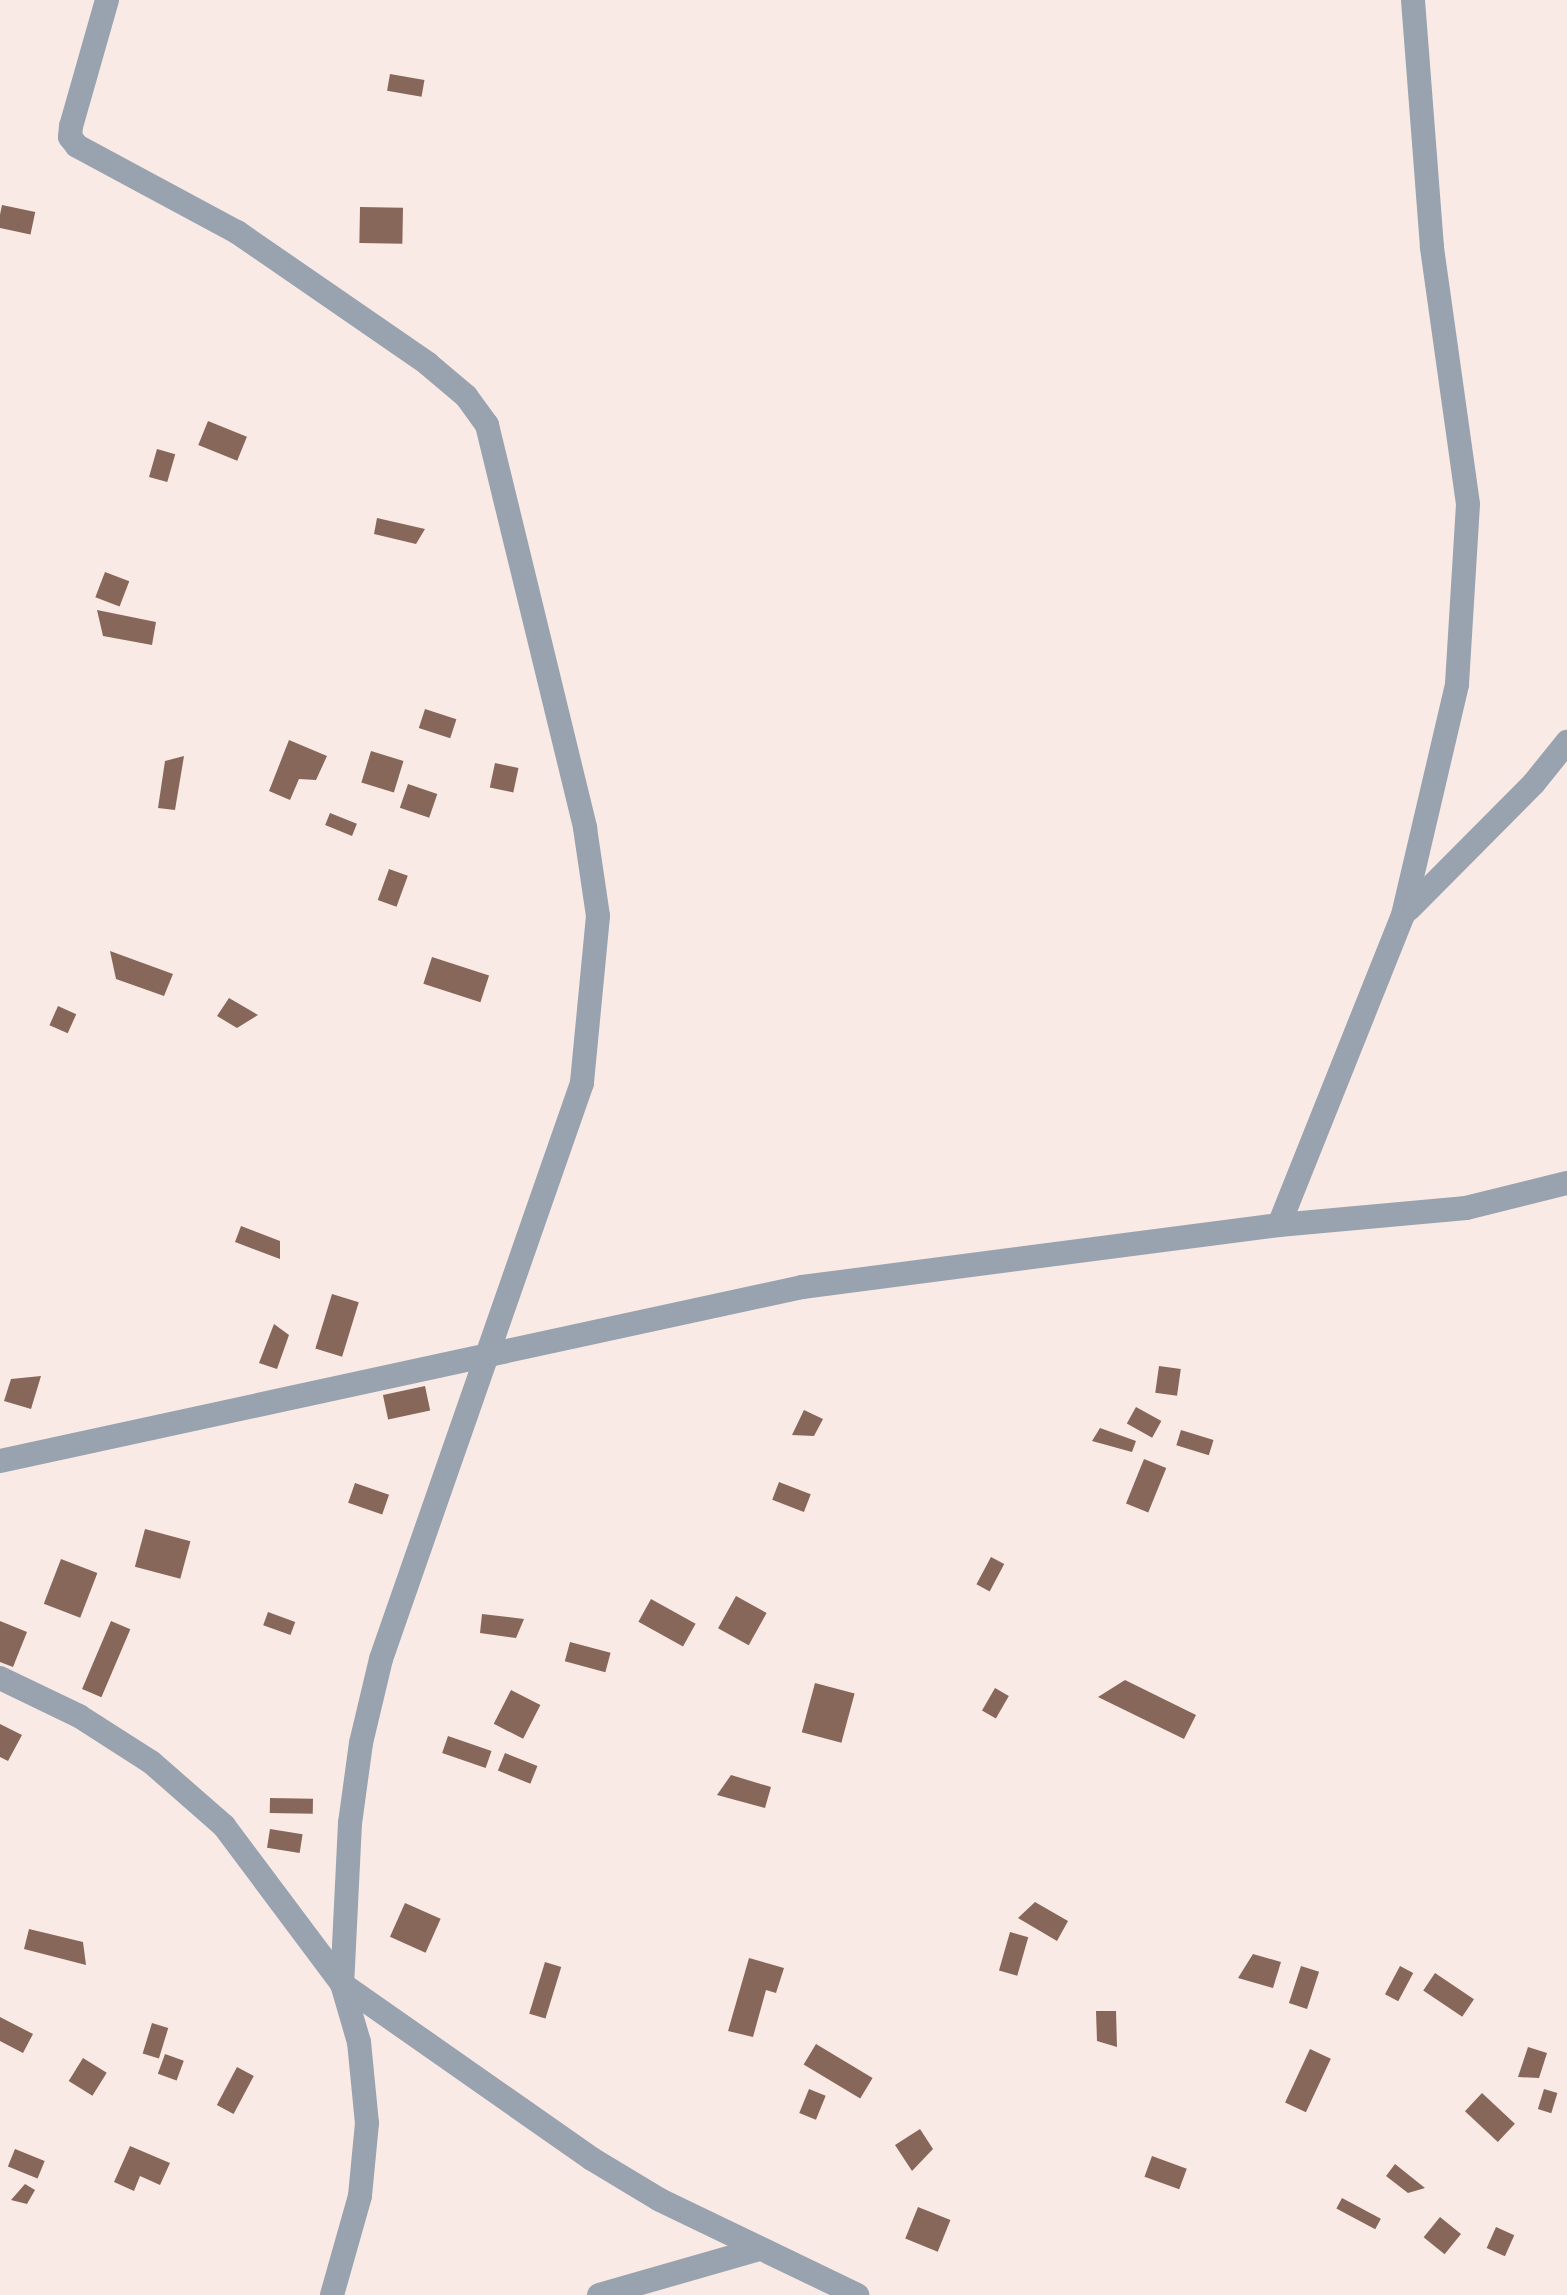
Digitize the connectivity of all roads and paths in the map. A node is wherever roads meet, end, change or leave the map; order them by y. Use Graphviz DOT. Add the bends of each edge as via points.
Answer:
graph roads {
  1 [pos="107,0"];
  2 [pos="1413,0"];
  3 [pos="1567,742"];
  4 [pos="1403,915"];
  5 [pos="1567,1183"];
  6 [pos="1279,1225"];
  7 [pos="484,1354"];
  8 [pos="0,1461"];
  9 [pos="0,1678"];
  10 [pos="342,1984"];
  11 [pos="759,2248"];
  12 [pos="332,2295"];
  13 [pos="599,2295"];
  14 [pos="857,2295"];
  1 -- 7 [label="street" via="71,125 77,146 237,232 428,364 487,424 591,854 598,945 582,1083"];
  2 -- 4 [label="street" via="1468,552 1451,720"];
  3 -- 4 [label="street"];
  4 -- 6 [label="street"];
  5 -- 6 [label="street" via="1466,1208"];
  6 -- 7 [label="street" via="843,1281"];
  7 -- 8 [label="street"];
  7 -- 10 [label="street" via="381,1659 361,1743"];
  9 -- 10 [label="street" via="151,1762 224,1826"];
  10 -- 11 [label="street" via="592,2159"];
  10 -- 12 [label="street" via="359,2042 367,2122 360,2196"];
  11 -- 13 [label="street"];
  11 -- 14 [label="street"];
}
